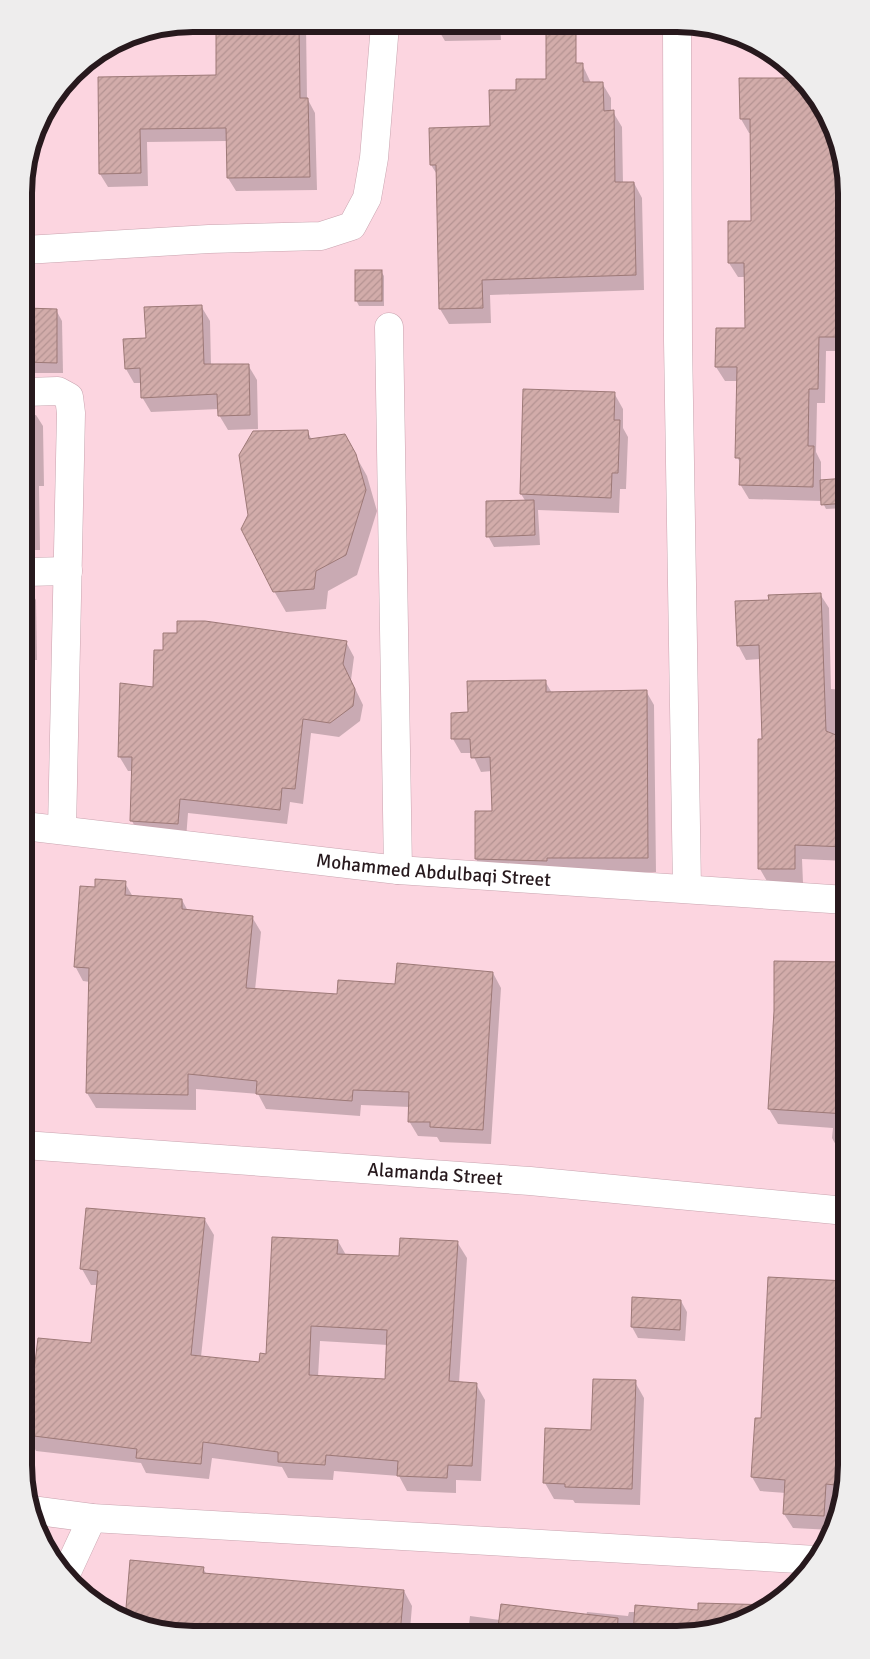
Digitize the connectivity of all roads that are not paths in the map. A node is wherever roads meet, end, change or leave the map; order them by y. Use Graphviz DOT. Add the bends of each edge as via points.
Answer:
graph roads {
  1 [pos="677,32"];
  2 [pos="384,33"];
  3 [pos="32,250"];
  4 [pos="390,327"];
  5 [pos="32,392"];
  6 [pos="68,571"];
  7 [pos="32,572"];
  8 [pos="32,827"];
  9 [pos="62,829"];
  10 [pos="398,870"];
  11 [pos="687,888"];
  12 [pos="837,899"];
  13 [pos="32,1146"];
  14 [pos="837,1209"];
  15 [pos="40,1511"];
  16 [pos="92,1518"];
  17 [pos="807,1559"];
  18 [pos="70,1568"];
  1 -- 11 [label="street" via="678,341"];
  2 -- 3 [label="street" via="374,158 367,198 352,226 321,236"];
  4 -- 10 [label="street"];
  5 -- 6 [label="street" via="58,391 69,398"];
  6 -- 7 [label="street"];
  6 -- 9 [label="street"];
  8 -- 9 [label="street, Mohammed Abdulbaqi Street"];
  9 -- 10 [label="street, Mohammed Abdulbaqi Street"];
  10 -- 11 [label="street, Mohammed Abdulbaqi Street"];
  11 -- 12 [label="street, Mohammed Abdulbaqi Street"];
  13 -- 14 [label="street, Alamanda Street" via="530,1181"];
  15 -- 16 [label="street"];
  16 -- 17 [label="street"];
  16 -- 18 [label="street"];
}
